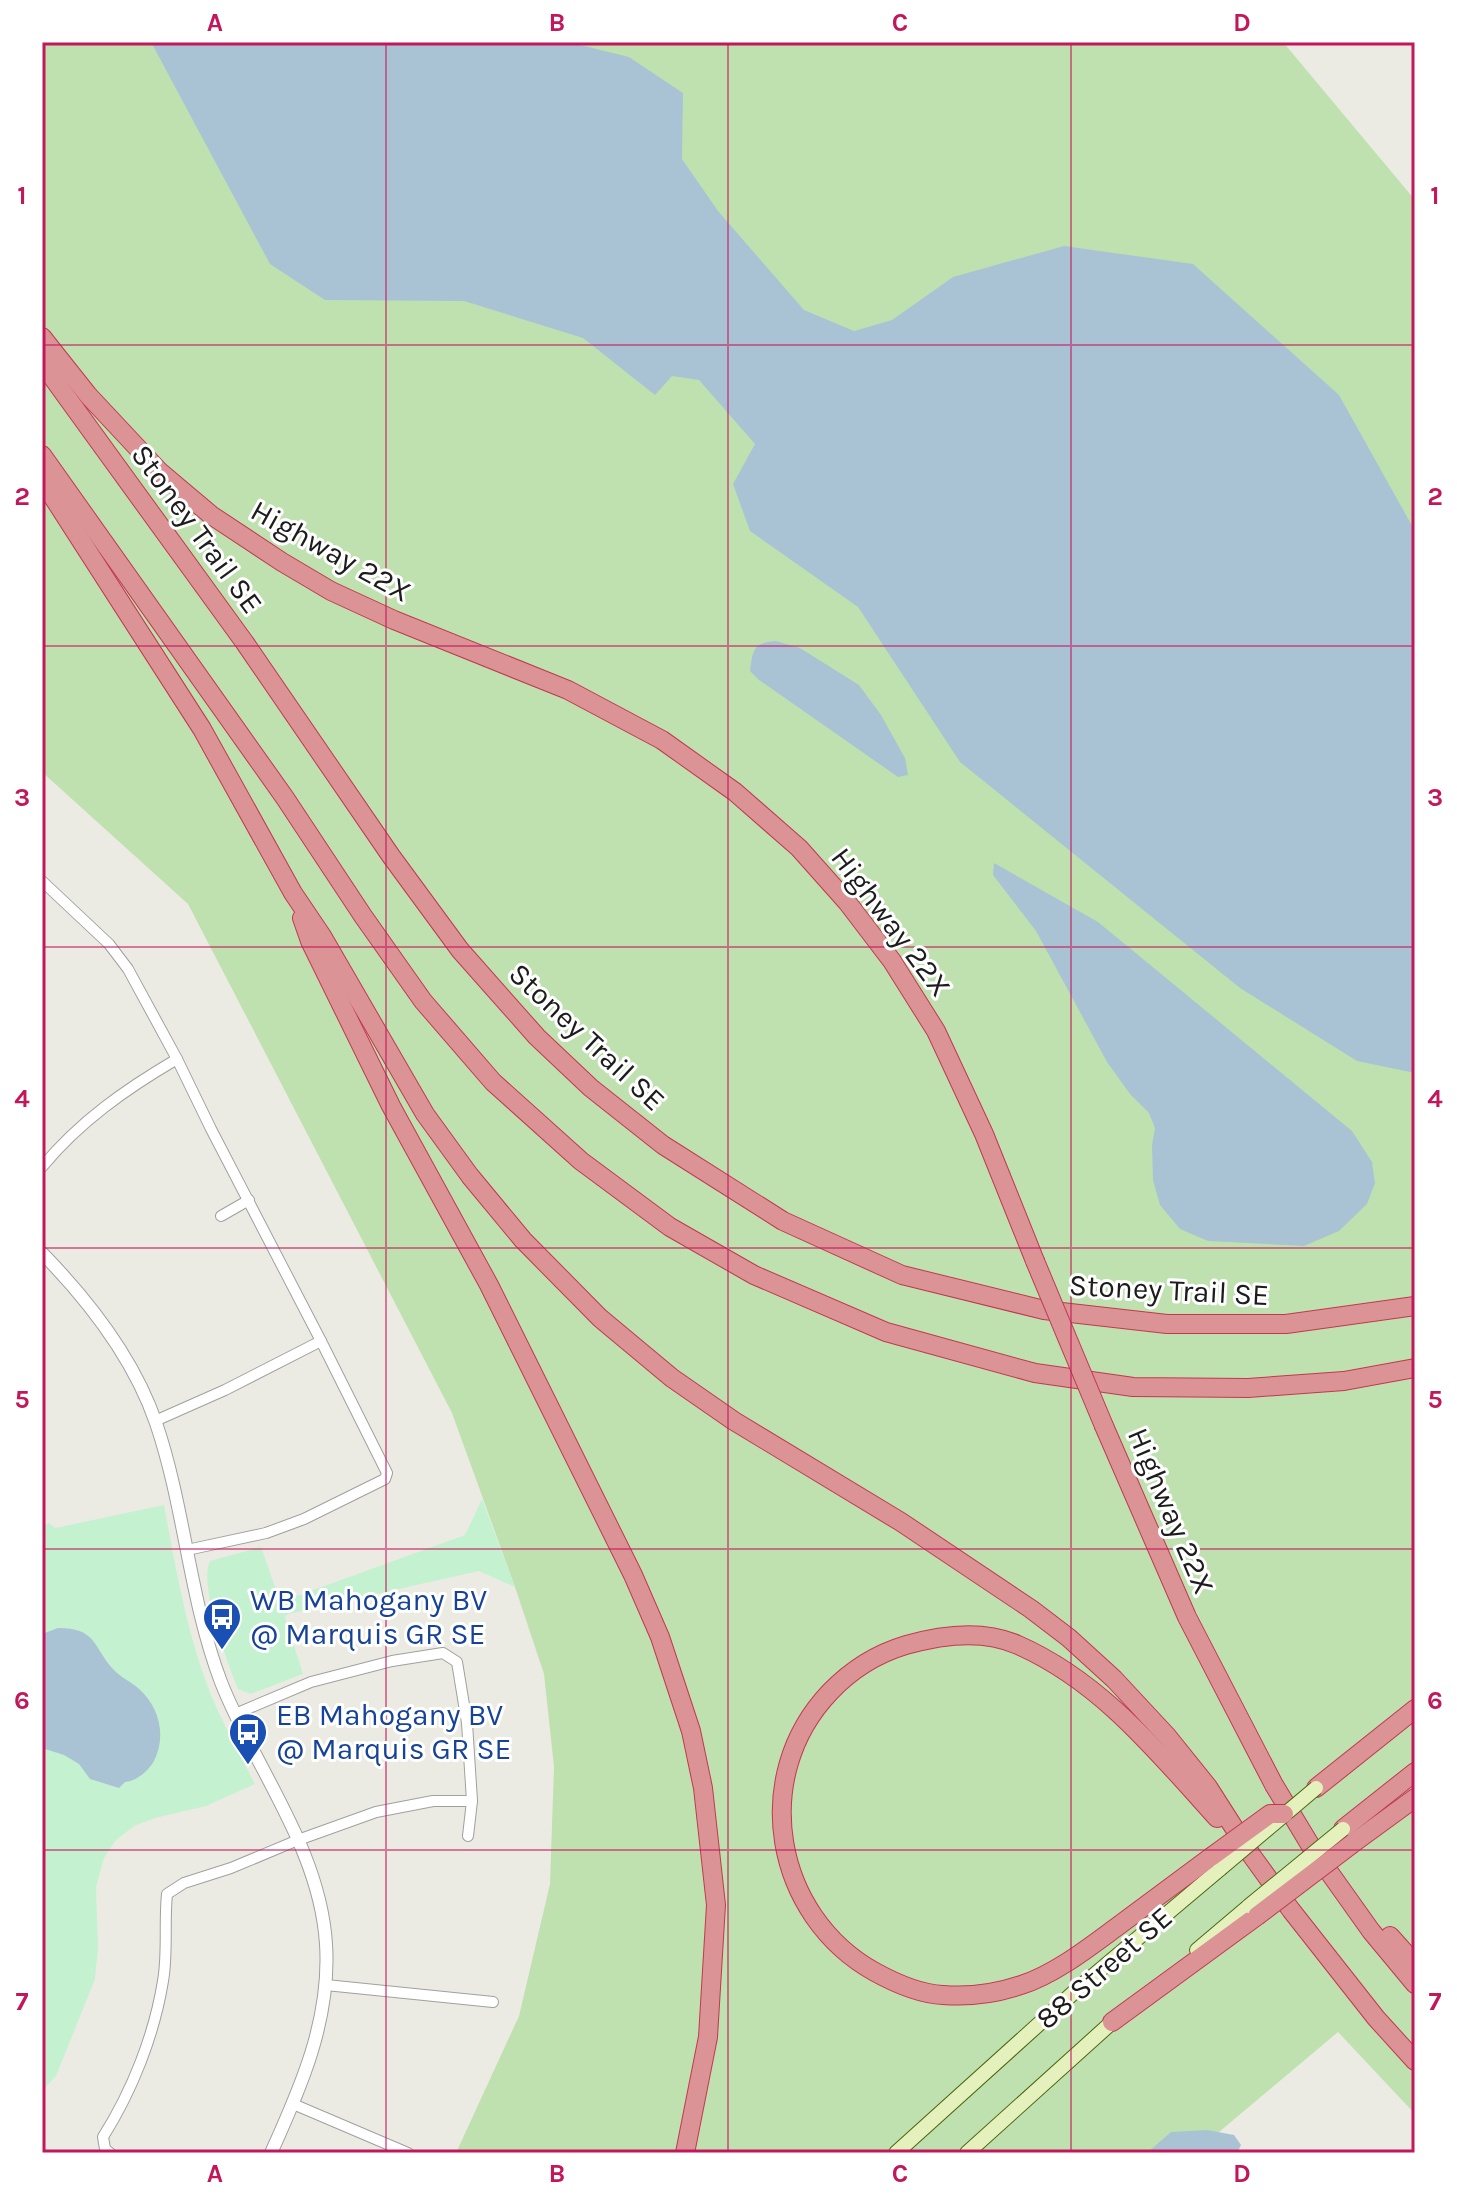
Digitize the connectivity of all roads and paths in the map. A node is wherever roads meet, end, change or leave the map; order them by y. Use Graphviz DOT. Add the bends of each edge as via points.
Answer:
graph roads {
  1 [pos="42,337"];
  2 [pos="42,363"];
  3 [pos="42,455"];
  4 [pos="42,480"];
  5 [pos="42,881"];
  6 [pos="293,893"];
  7 [pos="177,1059"];
  8 [pos="42,1167"];
  9 [pos="249,1200"];
  10 [pos="221,1216"];
  11 [pos="42,1253"];
  12 [pos="1415,1306"];
  13 [pos="321,1341"];
  14 [pos="1415,1368"];
  15 [pos="155,1421"];
  16 [pos="187,1550"];
  17 [pos="1415,1709"];
  18 [pos="235,1714"];
  19 [pos="1415,1772"];
  20 [pos="1316,1788"];
  21 [pos="1415,1798"];
  22 [pos="472,1801"];
  23 [pos="1284,1814"];
  24 [pos="468,1836"];
  25 [pos="1348,1837"];
  26 [pos="298,1840"];
  27 [pos="1312,1848"];
  28 [pos="1252,1856"];
  29 [pos="1215,1863"];
  30 [pos="1415,1964"];
  31 [pos="1415,1984"];
  32 [pos="326,1985"];
  33 [pos="493,2002"];
  34 [pos="1112,2022"];
  35 [pos="1415,2061"];
  36 [pos="293,2104"];
  37 [pos="110,2153"];
  38 [pos="271,2153"];
  39 [pos="408,2153"];
  40 [pos="685,2153"];
  41 [pos="896,2153"];
  42 [pos="967,2153"];
  1 -- 27 [label="highway, Highway 22X, bridge" via="160,472 222,523 331,591 568,690 662,740 735,792 799,848 847,902 936,1031 1187,1617"];
  2 -- 12 [label="highway, Stoney Trail SE" via="460,950 537,1037 663,1145 783,1221 902,1275 1044,1310 1167,1324 1286,1324"];
  3 -- 14 [label="highway" via="423,1001 493,1082 581,1161 670,1227 754,1275 886,1332 1035,1373 1133,1387 1248,1388 1344,1381"];
  4 -- 6 [label="highway" via="202,729"];
  5 -- 7 [label="street" via="122,961"];
  6 -- 28 [label="highway" via="425,1114 523,1240 600,1318 734,1421 901,1522 1069,1638 1167,1736"];
  6 -- 40 [label="highway" via="310,941 391,1106 489,1285 633,1575 691,1731 716,1905 708,2037"];
  7 -- 8 [label="street" via="93,1114"];
  7 -- 9 [label="street"];
  9 -- 10 [label="street"];
  9 -- 13 [label="street"];
  11 -- 15 [label="street" via="108,1332"];
  13 -- 15 [label="street"];
  13 -- 16 [label="street" via="387,1473 385,1479 266,1533"];
  15 -- 16 [label="street"];
  16 -- 18 [label="street" via="204,1632"];
  17 -- 20 [label="highway"];
  18 -- 22 [label="street" via="311,1682 443,1653 457,1662"];
  18 -- 26 [label="street"];
  19 -- 25 [label="highway"];
  20 -- 23 [label="main road, bridge"];
  21 -- 25 [label="highway"];
  22 -- 24 [label="street"];
  22 -- 26 [label="street" via="433,1801 376,1812"];
  23 -- 29 [label="highway, bridge" via="1270,1814"];
  25 -- 34 [label="highway, bridge"];
  26 -- 32 [label="street" via="321,1903"];
  26 -- 37 [label="street" via="167,1894 164,1979 147,2044 103,2137"];
  27 -- 30 [label="highway"];
  27 -- 31 [label="highway, Highway 22X"];
  28 -- 29 [label="highway" via="1111,1704 1056,1664 1016,1643 988,1637 927,1639 870,1659 819,1703 787,1765 781,1831 804,1901 826,1933 858,1962 897,1984 941,1996 1023,1985 1072,1959"];
  28 -- 35 [label="highway" via="1338,1972"];
  29 -- 41 [label="main road, 88 Street SE"];
  32 -- 33 [label="street"];
  32 -- 36 [label="street" via="316,2037"];
  34 -- 42 [label="main road, 88 Street SE"];
  36 -- 38 [label="street"];
  36 -- 39 [label="street"];
}
